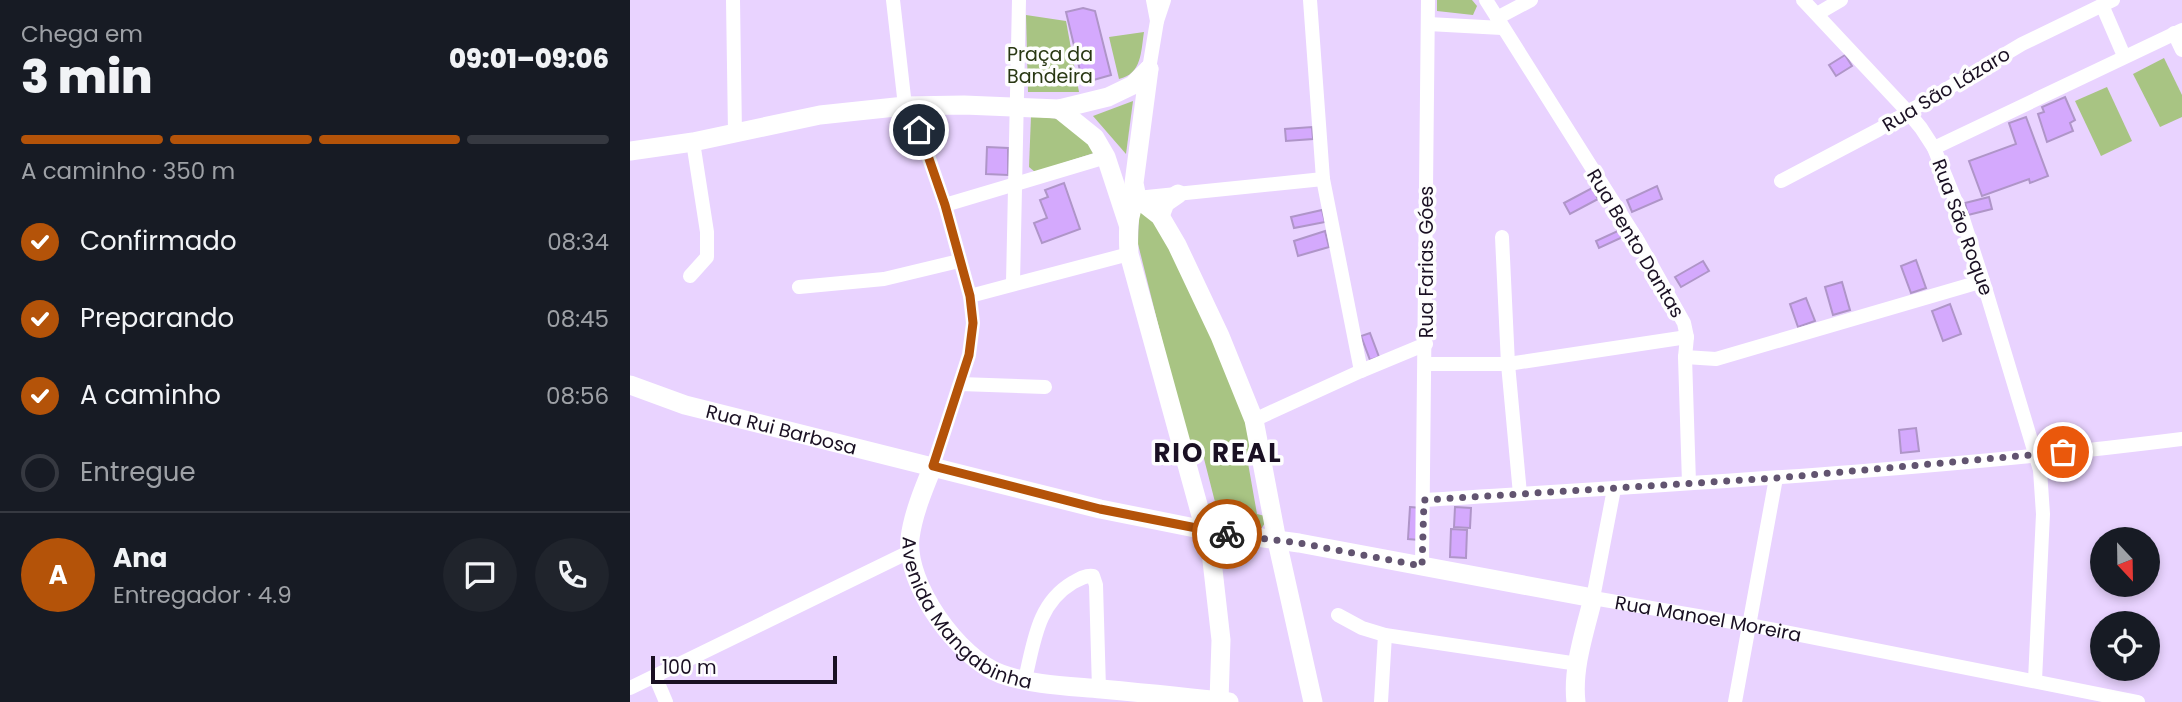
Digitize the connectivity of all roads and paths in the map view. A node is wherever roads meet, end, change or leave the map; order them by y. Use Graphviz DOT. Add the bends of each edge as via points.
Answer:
graph roads {
  1 [pos="733,0"];
  2 [pos="894,0"];
  3 [pos="1019,0"];
  4 [pos="1153,0"];
  5 [pos="1164,0"];
  6 [pos="1310,0"];
  7 [pos="1428,0"];
  8 [pos="1486,0"];
  9 [pos="1531,0"];
  10 [pos="1803,0"];
  11 [pos="1841,0"];
  12 [pos="2107,2"];
  13 [pos="1816,14"];
  14 [pos="1157,21"];
  15 [pos="1499,23"];
  16 [pos="1428,24"];
  17 [pos="2178,32"];
  18 [pos="2182,50"];
  19 [pos="2124,56"];
  20 [pos="1149,69"];
  21 [pos="908,106"];
  22 [pos="1017,107"];
  23 [pos="1059,109"];
  24 [pos="1907,111"];
  25 [pos="735,133"];
  26 [pos="1095,138"];
  27 [pos="694,142"];
  28 [pos="1934,148"];
  29 [pos="630,150"];
  30 [pos="1105,157"];
  31 [pos="1323,179"];
  32 [pos="1781,181"];
  33 [pos="1017,183"];
  34 [pos="1135,190"];
  35 [pos="1178,194"];
  36 [pos="945,205"];
  37 [pos="1160,216"];
  38 [pos="1129,225"];
  39 [pos="1502,237"];
  40 [pos="1129,254"];
  41 [pos="959,261"];
  42 [pos="690,276"];
  43 [pos="1983,281"];
  44 [pos="1013,283"];
  45 [pos="799,287"];
  46 [pos="970,296"];
  47 [pos="1687,337"];
  48 [pos="1426,344"];
  49 [pos="1685,357"];
  50 [pos="1425,364"];
  51 [pos="1508,364"];
  52 [pos="1361,371"];
  53 [pos="960,384"];
  54 [pos="630,385"];
  55 [pos="1045,387"];
  56 [pos="1254,420"];
  57 [pos="2182,439"];
  58 [pos="2037,455"];
  59 [pos="933,466"];
  60 [pos="1776,478"];
  61 [pos="1689,483"];
  62 [pos="1614,489"];
  63 [pos="1520,494"];
  64 [pos="1424,500"];
  65 [pos="1205,530"];
  66 [pos="1277,541"];
  67 [pos="911,551"];
  68 [pos="1422,566"];
  69 [pos="1593,598"];
  70 [pos="1338,615"];
  71 [pos="1750,625"];
  72 [pos="1385,635"];
  73 [pos="1578,664"];
  74 [pos="655,676"];
  75 [pos="1025,679"];
  76 [pos="2035,680"];
  77 [pos="2062,686"];
  78 [pos="630,688"];
  79 [pos="1099,689"];
  80 [pos="1190,700"];
  81 [pos="1224,701"];
  82 [pos="666,702"];
  83 [pos="1313,702"];
  84 [pos="1381,702"];
  85 [pos="1576,702"];
  86 [pos="1735,702"];
  87 [pos="2059,702"];
  88 [pos="2138,702"];
  1 -- 25 [label="street"];
  2 -- 21 [label="street"];
  3 -- 22 [label="street"];
  4 -- 14 [label="street"];
  5 -- 14 [label="street"];
  6 -- 31 [label="street"];
  7 -- 16 [label="street, Rua Farias Góes"];
  8 -- 15 [label="street, Rua Bento Dantas"];
  9 -- 15 [label="street"];
  10 -- 13 [label="street, Rua São Roque"];
  11 -- 13 [label="street"];
  12 -- 19 [label="street"];
  12 -- 24 [label="street, Rua São Lázaro" via="2022,44"];
  13 -- 24 [label="street, Rua São Roque"];
  14 -- 20 [label="street"];
  15 -- 16 [label="street"];
  15 -- 47 [label="street, Rua Bento Dantas" via="1638,241 1673,301"];
  16 -- 48 [label="street, Rua Farias Góes"];
  17 -- 18 [label="street"];
  17 -- 19 [label="street"];
  19 -- 28 [label="street"];
  20 -- 23 [label="main road" via="1133,85 1108,97"];
  20 -- 34 [label="main road"];
  21 -- 22 [label="main road"];
  21 -- 25 [label="main road" via="820,115"];
  21 -- 36 [label="street"];
  22 -- 23 [label="main road"];
  22 -- 33 [label="street"];
  23 -- 26 [label="main road"];
  24 -- 28 [label="street, Rua São Roque"];
  24 -- 32 [label="street, Rua São Lázaro"];
  25 -- 27 [label="main road"];
  26 -- 30 [label="main road"];
  26 -- 34 [label="main road" via="1107,144"];
  27 -- 29 [label="main road"];
  27 -- 42 [label="street" via="707,257"];
  28 -- 43 [label="street, Rua São Roque"];
  30 -- 33 [label="street"];
  30 -- 38 [label="main road"];
  31 -- 35 [label="street"];
  31 -- 52 [label="street"];
  33 -- 36 [label="street"];
  33 -- 44 [label="street"];
  34 -- 35 [label="street"];
  34 -- 37 [label="main road"];
  34 -- 38 [label="main road"];
  35 -- 37 [label="main road" via="1165,203"];
  36 -- 41 [label="street"];
  37 -- 56 [label="main road" via="1204,301"];
  38 -- 40 [label="main road"];
  39 -- 51 [label="street"];
  40 -- 44 [label="street"];
  40 -- 65 [label="main road"];
  41 -- 45 [label="street" via="884,279"];
  41 -- 46 [label="street"];
  43 -- 49 [label="street" via="1716,359"];
  43 -- 58 [label="street, Rua São Roque"];
  44 -- 46 [label="street"];
  46 -- 53 [label="street" via="971,341"];
  47 -- 49 [label="street, Rua Bento Dantas"];
  47 -- 51 [label="street"];
  48 -- 50 [label="street, Rua Farias Góes"];
  48 -- 52 [label="street"];
  49 -- 61 [label="street, Rua Bento Dantas"];
  50 -- 51 [label="street"];
  50 -- 64 [label="street, Rua Farias Góes"];
  51 -- 63 [label="street"];
  52 -- 56 [label="street"];
  53 -- 55 [label="street"];
  53 -- 59 [label="street"];
  54 -- 59 [label="main road, Rua Rui Barbosa" via="685,405"];
  56 -- 66 [label="main road"];
  57 -- 58 [label="street"];
  58 -- 60 [label="street"];
  58 -- 76 [label="street, Rua São Roque" via="2043,514"];
  59 -- 65 [label="main road" via="1100,509"];
  59 -- 67 [label="main road, Avenida Mangabinha" via="913,526"];
  60 -- 61 [label="street"];
  60 -- 71 [label="street"];
  61 -- 62 [label="street"];
  62 -- 63 [label="street"];
  62 -- 69 [label="street"];
  63 -- 64 [label="street"];
  64 -- 68 [label="street, Rua Farias Góes"];
  65 -- 66 [label="main road, Rua Manoel Moreira"];
  65 -- 81 [label="main road" via="1218,605"];
  66 -- 68 [label="main road, Rua Manoel Moreira"];
  66 -- 83 [label="main road"];
  67 -- 74 [label="street"];
  67 -- 75 [label="main road, Avenida Mangabinha" via="929,604 951,635 981,664"];
  68 -- 69 [label="main road, Rua Manoel Moreira"];
  69 -- 71 [label="street, Rua Manoel Moreira"];
  69 -- 73 [label="main road"];
  70 -- 72 [label="street"];
  71 -- 76 [label="street, Rua Manoel Moreira"];
  71 -- 86 [label="street"];
  72 -- 73 [label="street"];
  72 -- 84 [label="street"];
  73 -- 85 [label="main road"];
  74 -- 78 [label="street"];
  74 -- 82 [label="street"];
  75 -- 79 [label="main road, Avenida Mangabinha"];
  75 -- 79 [label="street" via="1046,606 1087,575 1093,576 1097,585"];
  76 -- 77 [label="street, Rua Manoel Moreira"];
  77 -- 87 [label="street"];
  77 -- 88 [label="street, Rua Manoel Moreira"];
  79 -- 80 [label="main road, Avenida Mangabinha"];
  80 -- 81 [label="main road, Avenida Mangabinha"];
}
